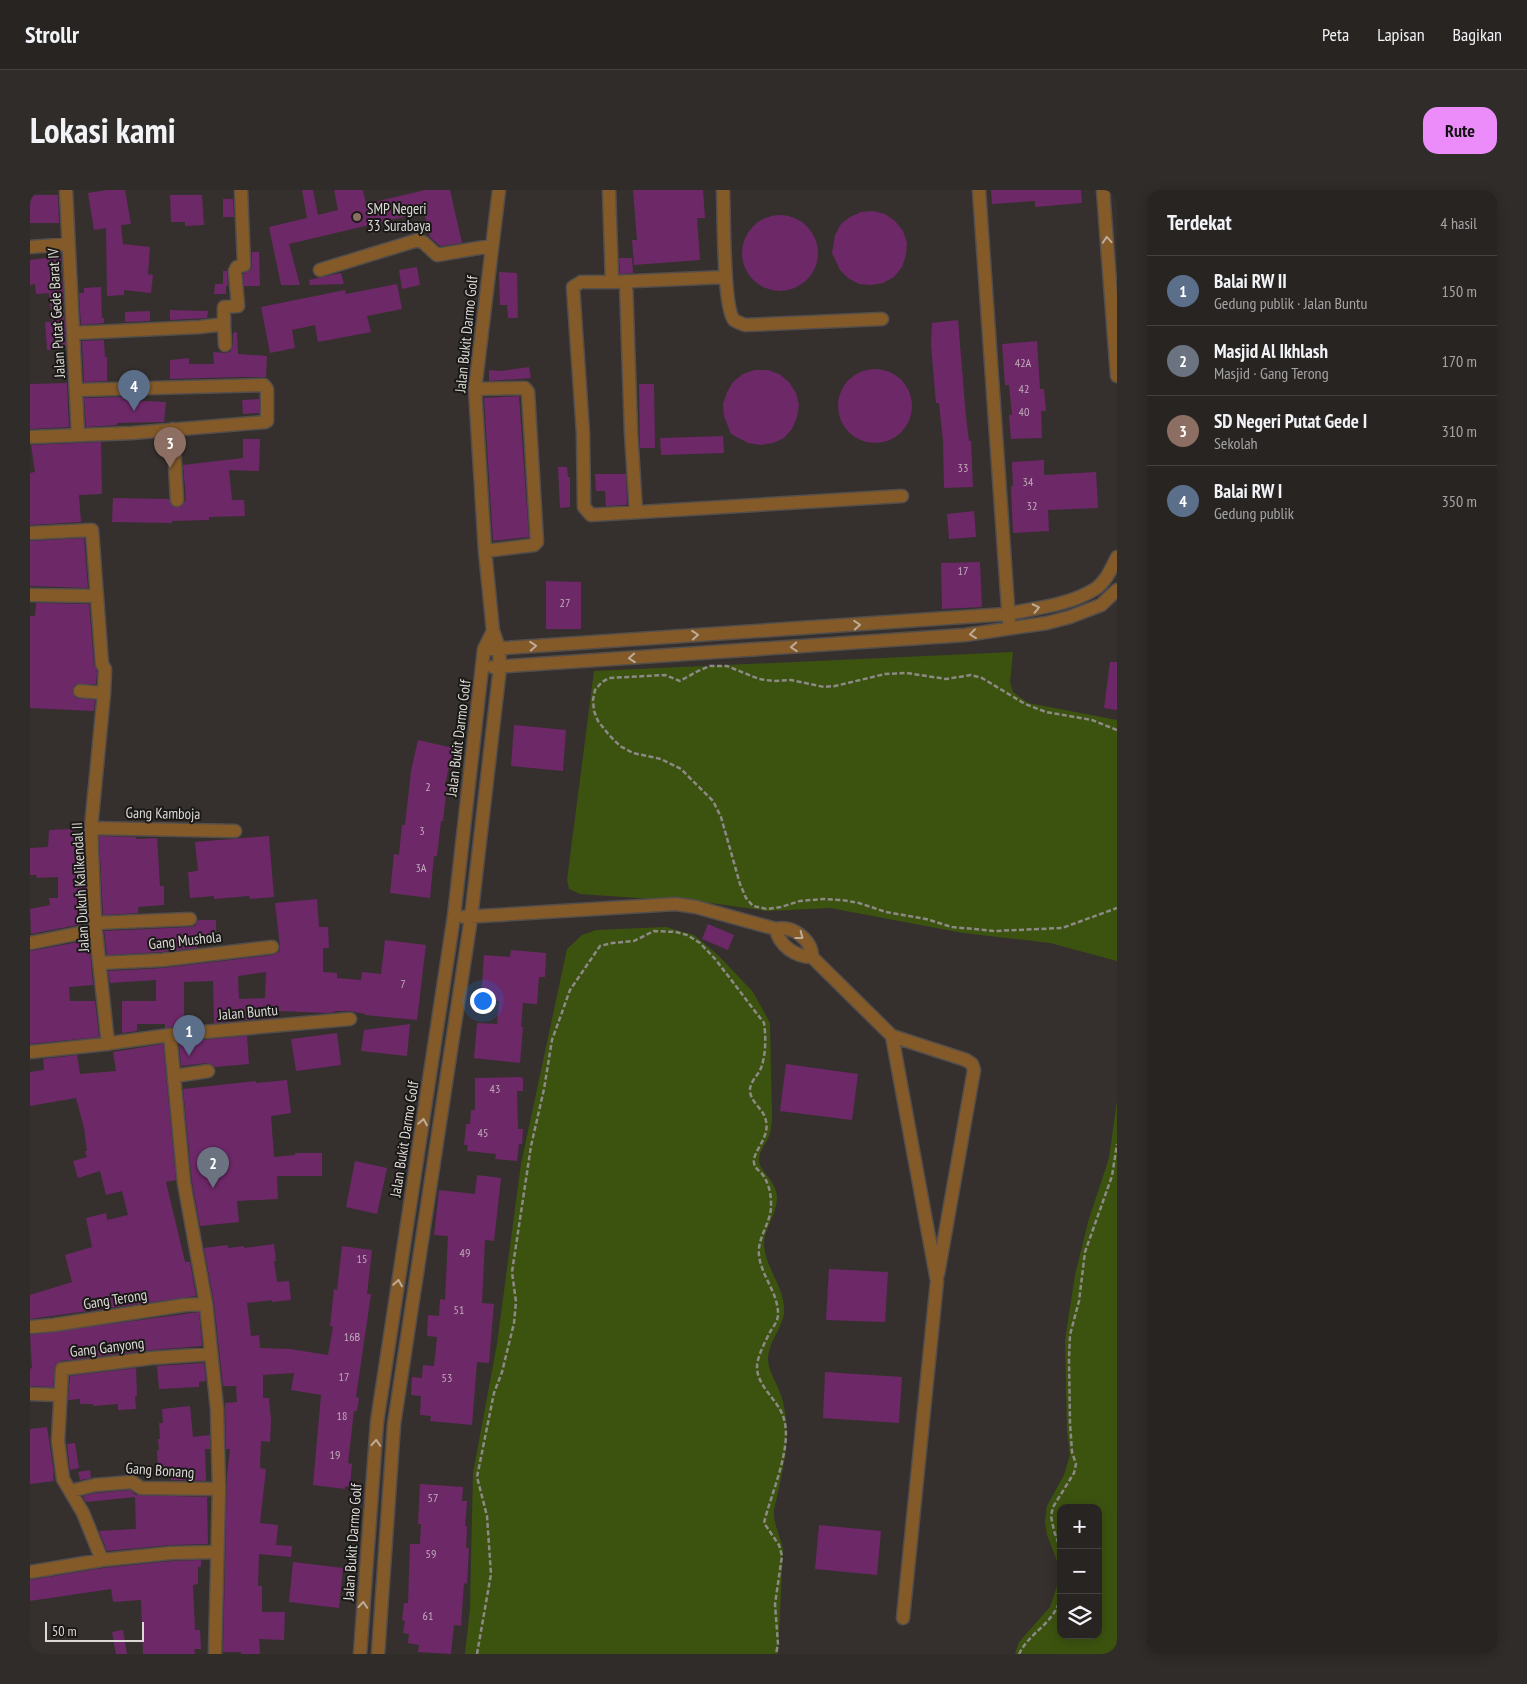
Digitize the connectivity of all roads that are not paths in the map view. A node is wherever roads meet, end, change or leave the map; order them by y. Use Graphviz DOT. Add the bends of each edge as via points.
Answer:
graph roads {
  1 [pos="66,190"];
  2 [pos="241,190"];
  3 [pos="499,190"];
  4 [pos="609,190"];
  5 [pos="723,190"];
  6 [pos="979,190"];
  7 [pos="1103,190"];
  8 [pos="68,244"];
  9 [pos="491,246"];
  10 [pos="30,247"];
  11 [pos="320,270"];
  12 [pos="726,277"];
  13 [pos="612,282"];
  14 [pos="626,282"];
  15 [pos="882,320"];
  16 [pos="224,324"];
  17 [pos="74,332"];
  18 [pos="225,345"];
  19 [pos="1117,376"];
  20 [pos="474,389"];
  21 [pos="76,390"];
  22 [pos="173,429"];
  23 [pos="78,434"];
  24 [pos="30,437"];
  25 [pos="902,496"];
  26 [pos="177,500"];
  27 [pos="636,512"];
  28 [pos="30,534"];
  29 [pos="485,550"];
  30 [pos="1117,557"];
  31 [pos="1117,590"];
  32 [pos="30,595"];
  33 [pos="97,596"];
  34 [pos="1101,605"];
  35 [pos="1117,607"];
  36 [pos="1007,614"];
  37 [pos="1011,629"];
  38 [pos="493,631"];
  39 [pos="499,648"];
  40 [pos="484,649"];
  41 [pos="482,667"];
  42 [pos="500,667"];
  43 [pos="80,691"];
  44 [pos="104,693"];
  45 [pos="91,828"];
  46 [pos="235,831"];
  47 [pos="454,916"];
  48 [pos="190,918"];
  49 [pos="471,918"];
  50 [pos="95,926"];
  51 [pos="30,943"];
  52 [pos="272,947"];
  53 [pos="100,963"];
  54 [pos="350,1019"];
  55 [pos="170,1035"];
  56 [pos="892,1036"];
  57 [pos="108,1044"];
  58 [pos="30,1052"];
  59 [pos="208,1071"];
  60 [pos="175,1076"];
  61 [pos="937,1281"];
  62 [pos="206,1304"];
  63 [pos="30,1327"];
  64 [pos="211,1354"];
  65 [pos="30,1394"];
  66 [pos="59,1394"];
  67 [pos="218,1489"];
  68 [pos="71,1491"];
  69 [pos="217,1552"];
  70 [pos="102,1560"];
  71 [pos="30,1572"];
  72 [pos="903,1618"];
  73 [pos="215,1654"];
  74 [pos="360,1654"];
  75 [pos="378,1654"];
  1 -- 8 [label="street, Jalan Putat Gede Barat IV"];
  2 -- 16 [label="street" via="244,265 235,271 238,306 224,307"];
  3 -- 9 [label="street, Jalan Bukit Darmo Golf"];
  4 -- 13 [label="street"];
  5 -- 12 [label="street"];
  6 -- 36 [label="street"];
  19 -- 7 [label="street, one-way"];
  8 -- 10 [label="street"];
  8 -- 17 [label="street, Jalan Putat Gede Barat IV"];
  9 -- 11 [label="street" via="437,255 418,240"];
  9 -- 20 [label="street, Jalan Bukit Darmo Golf"];
  12 -- 14 [label="street"];
  12 -- 15 [label="street" via="730,311 735,320 745,325"];
  13 -- 14 [label="street"];
  13 -- 27 [label="street" via="581,282 573,288 583,433 584,508 591,515"];
  14 -- 27 [label="street"];
  16 -- 17 [label="street"];
  16 -- 18 [label="street"];
  17 -- 21 [label="street, Jalan Putat Gede Barat IV"];
  20 -- 29 [label="street, Jalan Bukit Darmo Golf"];
  20 -- 29 [label="street" via="525,388 529,402 537,542 534,546"];
  21 -- 22 [label="street" via="264,386 268,389 265,422"];
  21 -- 23 [label="street, Jalan Putat Gede Barat IV"];
  22 -- 23 [label="street"];
  22 -- 26 [label="street"];
  23 -- 24 [label="street"];
  25 -- 27 [label="street"];
  28 -- 33 [label="street, Jalan Dukuh Kalikendal II" via="92,530"];
  29 -- 38 [label="street, Jalan Bukit Darmo Golf"];
  36 -- 30 [label="street, one-way" via="1074,598 1095,589 1107,577"];
  31 -- 34 [label="street"];
  32 -- 33 [label="street"];
  33 -- 44 [label="street, Jalan Dukuh Kalikendal II" via="102,664 105,668"];
  34 -- 35 [label="street"];
  34 -- 37 [label="street" via="1070,618"];
  36 -- 37 [label="street"];
  39 -- 36 [label="street, one-way"];
  37 -- 42 [label="street, one-way" via="955,636"];
  38 -- 39 [label="street, Jalan Bukit Darmo Golf"];
  38 -- 40 [label="street, Jalan Bukit Darmo Golf"];
  39 -- 40 [label="street"];
  39 -- 42 [label="street, Jalan Bukit Darmo Golf"];
  40 -- 41 [label="street, Jalan Bukit Darmo Golf"];
  41 -- 42 [label="street"];
  41 -- 47 [label="street, Jalan Bukit Darmo Golf"];
  42 -- 49 [label="street, Jalan Bukit Darmo Golf"];
  43 -- 44 [label="street"];
  44 -- 45 [label="street, Jalan Dukuh Kalikendal II"];
  45 -- 46 [label="street, Gang Kamboja"];
  45 -- 50 [label="street, Jalan Dukuh Kalikendal II"];
  47 -- 49 [label="street"];
  74 -- 47 [label="street, Jalan Bukit Darmo Golf, one-way" via="377,1422"];
  48 -- 50 [label="street"];
  49 -- 56 [label="street" via="676,904 696,906 776,929 791,929 809,943 812,957"];
  49 -- 75 [label="street, Jalan Bukit Darmo Golf" via="394,1424"];
  50 -- 51 [label="street"];
  50 -- 53 [label="street, Jalan Dukuh Kalikendal II"];
  52 -- 53 [label="street, Gang Mushola" via="162,960"];
  53 -- 57 [label="street, Jalan Dukuh Kalikendal II"];
  54 -- 55 [label="street, Jalan Buntu"];
  55 -- 57 [label="street, Jalan Buntu"];
  55 -- 60 [label="street"];
  56 -- 61 [label="street"];
  56 -- 61 [label="street" via="966,1060 974,1070"];
  57 -- 58 [label="street, Jalan Buntu"];
  59 -- 60 [label="street"];
  60 -- 62 [label="street" via="184,1183"];
  61 -- 72 [label="street"];
  62 -- 63 [label="street, Gang Terong"];
  62 -- 64 [label="street"];
  64 -- 66 [label="street, Gang Ganyong" via="64,1368"];
  64 -- 67 [label="street"];
  65 -- 66 [label="street"];
  66 -- 68 [label="street" via="58,1441 62,1479"];
  67 -- 68 [label="street, Gang Bonang" via="141,1488 132,1482"];
  67 -- 69 [label="street"];
  68 -- 70 [label="street"];
  69 -- 70 [label="street"];
  69 -- 73 [label="street"];
  70 -- 71 [label="street"];
}
